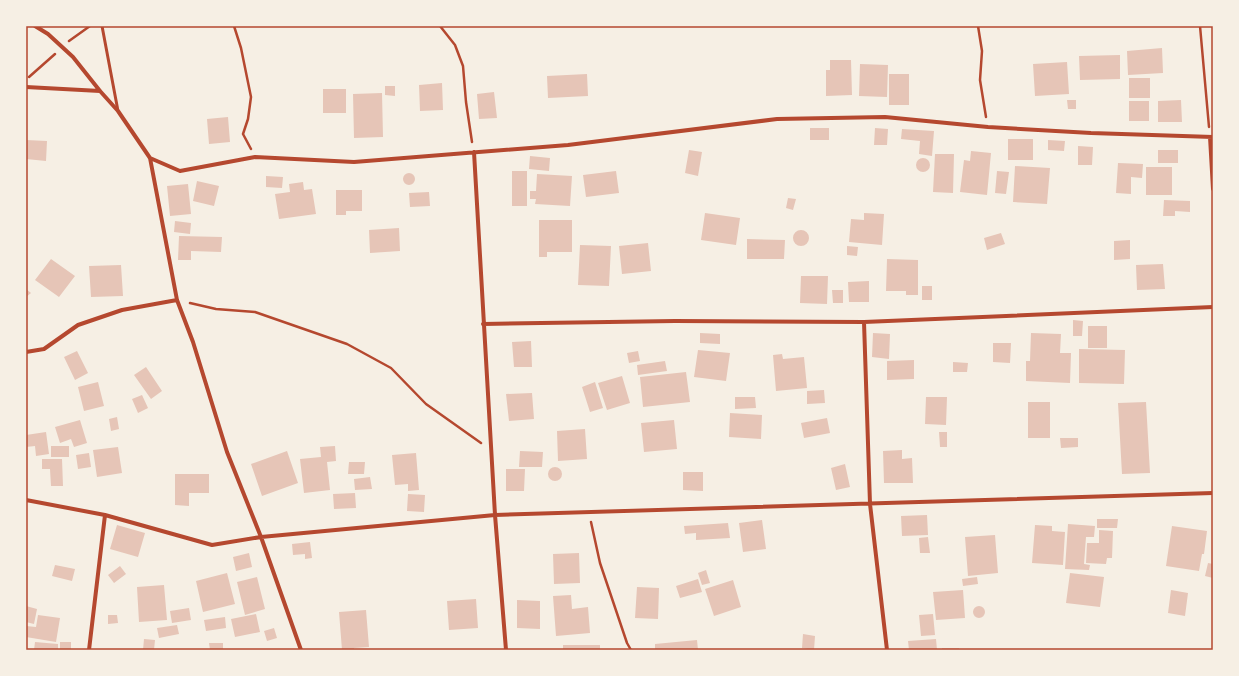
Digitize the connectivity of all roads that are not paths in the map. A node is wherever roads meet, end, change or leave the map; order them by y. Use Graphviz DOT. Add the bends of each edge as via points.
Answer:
graph roads {
  1 [pos="35,26"];
  2 [pos="102,26"];
  3 [pos="26,87"];
  4 [pos="100,91"];
  5 [pos="118,111"];
  6 [pos="1211,137"];
  7 [pos="474,152"];
  8 [pos="150,158"];
  9 [pos="1213,189"];
  10 [pos="177,300"];
  11 [pos="1213,307"];
  12 [pos="864,322"];
  13 [pos="483,324"];
  14 [pos="26,352"];
  15 [pos="1213,492"];
  16 [pos="26,500"];
  17 [pos="870,504"];
  18 [pos="105,515"];
  19 [pos="495,515"];
  20 [pos="261,537"];
  21 [pos="89,650"];
  22 [pos="301,650"];
  23 [pos="506,650"];
  24 [pos="887,650"];
  1 -- 4 [label="street" via="48,34 73,57"];
  2 -- 5 [label="lane"];
  3 -- 4 [label="street"];
  4 -- 5 [label="street"];
  5 -- 8 [label="street"];
  6 -- 7 [label="street" via="988,127 885,117 776,119 568,145"];
  6 -- 9 [label="street"];
  7 -- 8 [label="street" via="354,162 256,157 180,171"];
  7 -- 13 [label="street"];
  8 -- 10 [label="street"];
  10 -- 14 [label="street" via="122,310 78,325 44,349"];
  10 -- 20 [label="street" via="193,342 227,452"];
  11 -- 12 [label="street"];
  12 -- 13 [label="street"];
  12 -- 17 [label="street"];
  13 -- 19 [label="street"];
  15 -- 17 [label="street"];
  16 -- 18 [label="street"];
  17 -- 19 [label="street"];
  17 -- 24 [label="street"];
  18 -- 20 [label="street" via="212,545"];
  18 -- 21 [label="street"];
  19 -- 20 [label="street"];
  19 -- 23 [label="street"];
  20 -- 22 [label="street"];
}
